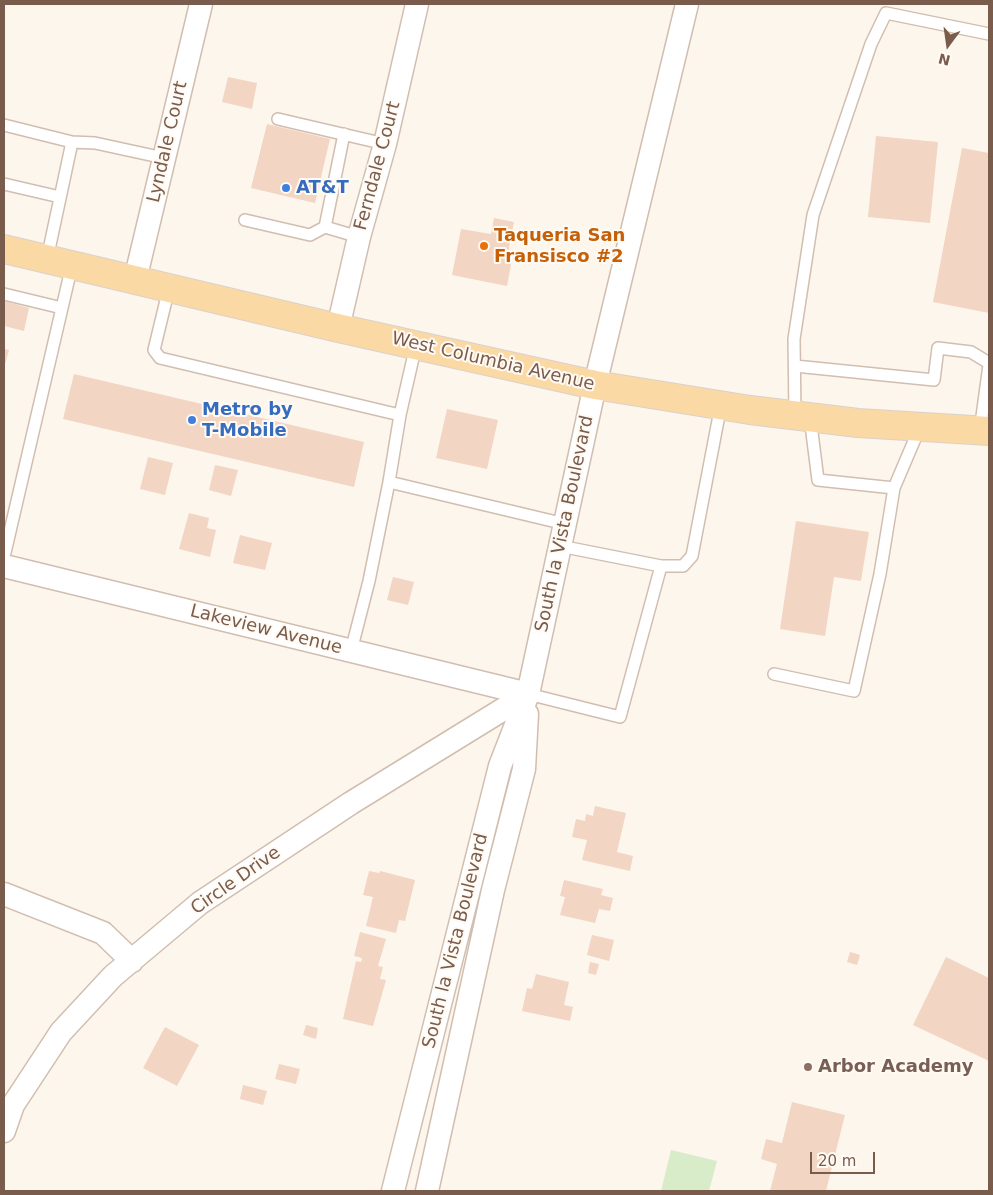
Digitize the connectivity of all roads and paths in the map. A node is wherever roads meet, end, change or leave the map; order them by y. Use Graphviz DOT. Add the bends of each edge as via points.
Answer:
graph roads {
  1 [pos="201,4"];
  2 [pos="418,4"];
  3 [pos="687,4"];
  4 [pos="989,34"];
  5 [pos="278,119"];
  6 [pos="4,125"];
  7 [pos="344,134"];
  8 [pos="72,142"];
  9 [pos="385,144"];
  10 [pos="164,158"];
  11 [pos="4,184"];
  12 [pos="60,197"];
  13 [pos="245,220"];
  14 [pos="325,226"];
  15 [pos="359,237"];
  16 [pos="4,249"];
  17 [pos="60,262"];
  18 [pos="136,280"];
  19 [pos="169,288"];
  20 [pos="4,294"];
  21 [pos="62,308"];
  22 [pos="338,328"];
  23 [pos="416,345"];
  24 [pos="989,364"];
  25 [pos="795,366"];
  26 [pos="595,386"];
  27 [pos="721,405"];
  28 [pos="400,415"];
  29 [pos="803,416"];
  30 [pos="920,427"];
  31 [pos="984,431"];
  32 [pos="389,482"];
  33 [pos="894,488"];
  34 [pos="565,524"];
  35 [pos="560,546"];
  36 [pos="4,557"];
  37 [pos="4,566"];
  38 [pos="661,566"];
  39 [pos="351,651"];
  40 [pos="774,674"];
  41 [pos="528,694"];
  42 [pos="4,894"];
  43 [pos="132,961"];
  44 [pos="4,1131"];
  45 [pos="392,1191"];
  46 [pos="426,1191"];
  1 -- 10 [label="street, Lyndale Court"];
  2 -- 9 [label="street, Ferndale Court"];
  3 -- 26 [label="street, South la Vista Boulevard"];
  4 -- 25 [label="lane" via="886,13 871,44 814,215 794,339"];
  5 -- 7 [label="lane"];
  6 -- 8 [label="lane"];
  7 -- 9 [label="lane"];
  7 -- 14 [label="lane"];
  8 -- 10 [label="lane" via="95,143"];
  8 -- 12 [label="lane"];
  9 -- 15 [label="street, Ferndale Court"];
  10 -- 18 [label="street, Lyndale Court"];
  11 -- 12 [label="lane"];
  12 -- 17 [label="lane"];
  13 -- 14 [label="lane" via="310,235"];
  14 -- 15 [label="lane"];
  15 -- 22 [label="street, Ferndale Court"];
  16 -- 17 [label="main road, West Columbia Avenue"];
  17 -- 18 [label="main road, West Columbia Avenue"];
  17 -- 21 [label="lane"];
  18 -- 19 [label="main road, West Columbia Avenue"];
  19 -- 22 [label="main road, West Columbia Avenue"];
  19 -- 28 [label="lane" via="154,350 160,358"];
  20 -- 21 [label="lane"];
  21 -- 36 [label="lane"];
  22 -- 23 [label="main road, West Columbia Avenue"];
  23 -- 26 [label="main road, West Columbia Avenue"];
  23 -- 28 [label="lane"];
  24 -- 25 [label="lane" via="971,352 938,348 934,380"];
  24 -- 31 [label="lane"];
  25 -- 29 [label="lane"];
  26 -- 27 [label="main road, West Columbia Avenue"];
  26 -- 34 [label="street, South la Vista Boulevard"];
  27 -- 29 [label="main road, West Columbia Avenue"];
  27 -- 38 [label="lane" via="692,556 684,566"];
  28 -- 32 [label="lane"];
  29 -- 30 [label="main road, West Columbia Avenue"];
  29 -- 33 [label="lane" via="818,480"];
  30 -- 31 [label="main road, West Columbia Avenue"];
  30 -- 33 [label="lane"];
  32 -- 34 [label="lane"];
  32 -- 39 [label="lane"];
  33 -- 40 [label="lane" via="880,574 854,692"];
  34 -- 35 [label="street, South la Vista Boulevard"];
  35 -- 38 [label="lane"];
  35 -- 41 [label="street, South la Vista Boulevard"];
  37 -- 39 [label="street, Lakeview Avenue"];
  38 -- 41 [label="lane" via="620,717"];
  39 -- 41 [label="street, Lakeview Avenue"];
  41 -- 43 [label="street, Circle Drive" via="351,803 200,903"];
  41 -- 45 [label="street, South la Vista Boulevard" via="500,766"];
  41 -- 46 [label="street, South la Vista Boulevard" via="524,769 493,890"];
  42 -- 43 [label="street" via="103,933"];
  43 -- 44 [label="street, Circle Drive" via="112,976 61,1032 13,1105"];
}
